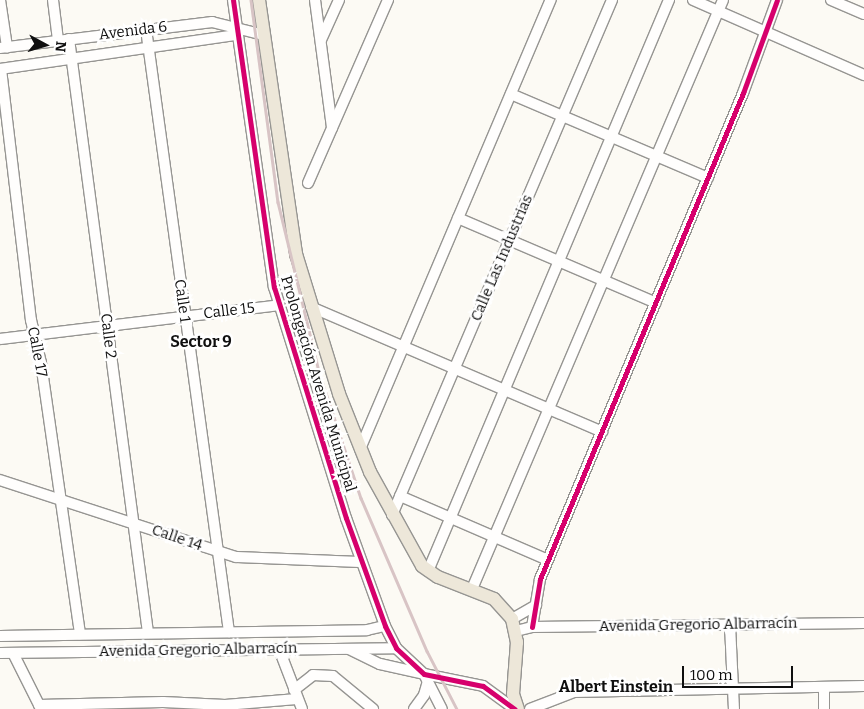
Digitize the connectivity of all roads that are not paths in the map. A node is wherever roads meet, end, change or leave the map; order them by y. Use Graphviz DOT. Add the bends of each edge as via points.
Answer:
graph roads {
  1 [pos="0,0"];
  2 [pos="53,0"];
  3 [pos="233,0"];
  4 [pos="259,0"];
  5 [pos="315,0"];
  6 [pos="339,0"];
  7 [pos="388,0"];
  8 [pos="551,0"];
  9 [pos="612,0"];
  10 [pos="669,0"];
  11 [pos="693,0"];
  12 [pos="723,0"];
  13 [pos="777,0"];
  14 [pos="831,0"];
  15 [pos="718,11"];
  16 [pos="864,14"];
  17 [pos="146,29"];
  18 [pos="237,31"];
  19 [pos="764,31"];
  20 [pos="264,35"];
  21 [pos="64,40"];
  22 [pos="320,42"];
  23 [pos="148,47"];
  24 [pos="3,48"];
  25 [pos="72,60"];
  26 [pos="0,69"];
  27 [pos="864,75"];
  28 [pos="511,94"];
  29 [pos="563,116"];
  30 [pos="332,128"];
  31 [pos="611,137"];
  32 [pos="656,156"];
  33 [pos="708,178"];
  34 [pos="308,183"];
  35 [pos="458,218"];
  36 [pos="510,240"];
  37 [pos="558,261"];
  38 [pos="603,281"];
  39 [pos="656,303"];
  40 [pos="279,305"];
  41 [pos="311,307"];
  42 [pos="184,317"];
  43 [pos="106,325"];
  44 [pos="35,334"];
  45 [pos="0,339"];
  46 [pos="404,347"];
  47 [pos="455,368"];
  48 [pos="504,390"];
  49 [pos="549,409"];
  50 [pos="602,432"];
  51 [pos="360,449"];
  52 [pos="0,480"];
  53 [pos="400,496"];
  54 [pos="59,498"];
  55 [pos="392,515"];
  56 [pos="450,518"];
  57 [pos="132,523"];
  58 [pos="494,537"];
  59 [pos="216,552"];
  60 [pos="548,560"];
  61 [pos="361,562"];
  62 [pos="428,571"];
  63 [pos="472,589"];
  64 [pos="536,605"];
  65 [pos="864,623"];
  66 [pos="514,625"];
  67 [pos="730,625"];
  68 [pos="385,626"];
  69 [pos="532,626"];
  70 [pos="229,632"];
  71 [pos="148,633"];
  72 [pos="80,634"];
  73 [pos="0,636"];
  74 [pos="347,648"];
  75 [pos="396,648"];
  76 [pos="279,649"];
  77 [pos="0,653"];
  78 [pos="14,653"];
  79 [pos="426,678"];
  80 [pos="864,686"];
  81 [pos="824,687"];
  82 [pos="733,689"];
  83 [pos="295,694"];
  84 [pos="164,706"];
  85 [pos="40,707"];
  86 [pos="302,709"];
  87 [pos="373,709"];
  88 [pos="414,709"];
  89 [pos="442,709"];
  90 [pos="516,709"];
  91 [pos="530,709"];
  92 [pos="734,709"];
  93 [pos="824,709"];
  1 -- 24 [label="street"];
  2 -- 21 [label="street, Calle 2"];
  3 -- 18 [label="street, Prolongación Avenida Municipal"];
  4 -- 20 [label="main road, Prolongación Avenida Municipal"];
  5 -- 22 [label="street"];
  6 -- 22 [label="street"];
  7 -- 30 [label="street"];
  8 -- 28 [label="street"];
  9 -- 29 [label="street, Calle Las Industrias"];
  10 -- 31 [label="street"];
  11 -- 15 [label="street"];
  12 -- 15 [label="street"];
  13 -- 19 [label="street"];
  14 -- 16 [label="street"];
  15 -- 19 [label="street"];
  15 -- 32 [label="street"];
  17 -- 18 [label="street, Avenida 6" via="212,22"];
  17 -- 21 [label="street, Avenida 6"];
  17 -- 23 [label="street, Calle 1"];
  18 -- 20 [label="street, Avenida 6"];
  18 -- 23 [label="street, Avenida 6"];
  18 -- 40 [label="street, Prolongación Avenida Municipal" via="263,223"];
  19 -- 27 [label="street"];
  19 -- 33 [label="street" via="757,59"];
  20 -- 41 [label="main road, Prolongación Avenida Municipal" via="296,254"];
  21 -- 24 [label="street, Avenida 6"];
  21 -- 25 [label="street, Calle 2"];
  22 -- 30 [label="street"];
  23 -- 25 [label="street, Avenida 6"];
  23 -- 42 [label="street, Calle 1"];
  25 -- 26 [label="street, Avenida 6"];
  25 -- 43 [label="street, Calle 2"];
  26 -- 44 [label="street, Calle 17"];
  28 -- 29 [label="street"];
  28 -- 35 [label="street"];
  29 -- 31 [label="street"];
  29 -- 36 [label="street, Calle Las Industrias"];
  30 -- 34 [label="street"];
  31 -- 32 [label="street"];
  31 -- 37 [label="street"];
  32 -- 33 [label="street"];
  32 -- 38 [label="street"];
  33 -- 39 [label="street"];
  35 -- 36 [label="street"];
  35 -- 46 [label="street"];
  36 -- 37 [label="street"];
  36 -- 47 [label="street, Calle Las Industrias"];
  37 -- 38 [label="street"];
  37 -- 48 [label="street"];
  38 -- 39 [label="street"];
  38 -- 49 [label="street"];
  39 -- 50 [label="street"];
  40 -- 42 [label="street, Calle 15"];
  40 -- 61 [label="street, Prolongación Avenida Municipal"];
  41 -- 46 [label="street"];
  41 -- 51 [label="main road, Prolongación Avenida Municipal" via="338,394"];
  42 -- 43 [label="street, Calle 15"];
  42 -- 59 [label="street, Calle 1"];
  43 -- 44 [label="street, Calle 15"];
  43 -- 57 [label="street, Calle 2"];
  44 -- 45 [label="street, Calle 15"];
  44 -- 54 [label="street, Calle 17"];
  46 -- 47 [label="street"];
  46 -- 51 [label="street"];
  47 -- 48 [label="street"];
  47 -- 53 [label="street, Calle Las Industrias"];
  48 -- 49 [label="street"];
  48 -- 56 [label="street"];
  49 -- 50 [label="street"];
  49 -- 58 [label="street"];
  50 -- 60 [label="street"];
  51 -- 55 [label="main road, Prolongación Avenida Municipal"];
  52 -- 54 [label="street, Calle 14"];
  53 -- 55 [label="street, Calle Las Industrias"];
  53 -- 56 [label="street"];
  54 -- 57 [label="street, Calle 14"];
  54 -- 72 [label="street, Calle 17"];
  55 -- 62 [label="main road, Prolongación Avenida Municipal" via="412,551"];
  56 -- 58 [label="street"];
  56 -- 62 [label="street"];
  57 -- 59 [label="street, Calle 14"];
  57 -- 71 [label="street, Calle 2"];
  58 -- 60 [label="street"];
  58 -- 63 [label="street"];
  59 -- 61 [label="street, Calle 14" via="242,557"];
  59 -- 70 [label="street, Calle 1"];
  60 -- 64 [label="street"];
  61 -- 68 [label="street, Prolongación Avenida Municipal"];
  62 -- 63 [label="main road, Prolongación Avenida Municipal"];
  63 -- 66 [label="main road, Prolongación Avenida Municipal" via="500,603"];
  64 -- 66 [label="street"];
  64 -- 69 [label="street"];
  65 -- 67 [label="street, Avenida Gregorio Albarracín"];
  66 -- 69 [label="street, Avenida Gregorio Albarracín"];
  66 -- 90 [label="main road" via="513,694"];
  67 -- 69 [label="street, Avenida Gregorio Albarracín"];
  67 -- 82 [label="street"];
  68 -- 70 [label="street, Avenida Gregorio Albarracín" via="367,630"];
  68 -- 75 [label="street, Prolongación Avenida Municipal"];
  70 -- 71 [label="street, Avenida Gregorio Albarracín"];
  71 -- 72 [label="street, Avenida Gregorio Albarracín"];
  72 -- 73 [label="street, Avenida Gregorio Albarracín"];
  74 -- 75 [label="street, Avenida Gregorio Albarracín"];
  74 -- 76 [label="street, Avenida Gregorio Albarracín"];
  74 -- 79 [label="street" via="380,664"];
  75 -- 79 [label="street"];
  76 -- 78 [label="street, Avenida Gregorio Albarracín"];
  76 -- 83 [label="street"];
  77 -- 78 [label="street, Avenida Gregorio Albarracín"];
  78 -- 85 [label="street"];
  79 -- 88 [label="street" via="422,700"];
  79 -- 89 [label="street"];
  79 -- 90 [label="street" via="483,686"];
  80 -- 81 [label="street"];
  81 -- 82 [label="street"];
  81 -- 93 [label="street"];
  82 -- 91 [label="street" via="574,692"];
  82 -- 92 [label="street"];
  83 -- 84 [label="street" via="225,705"];
  83 -- 86 [label="street"];
  83 -- 87 [label="street" via="313,675 333,676"];
  84 -- 85 [label="street"];
}
